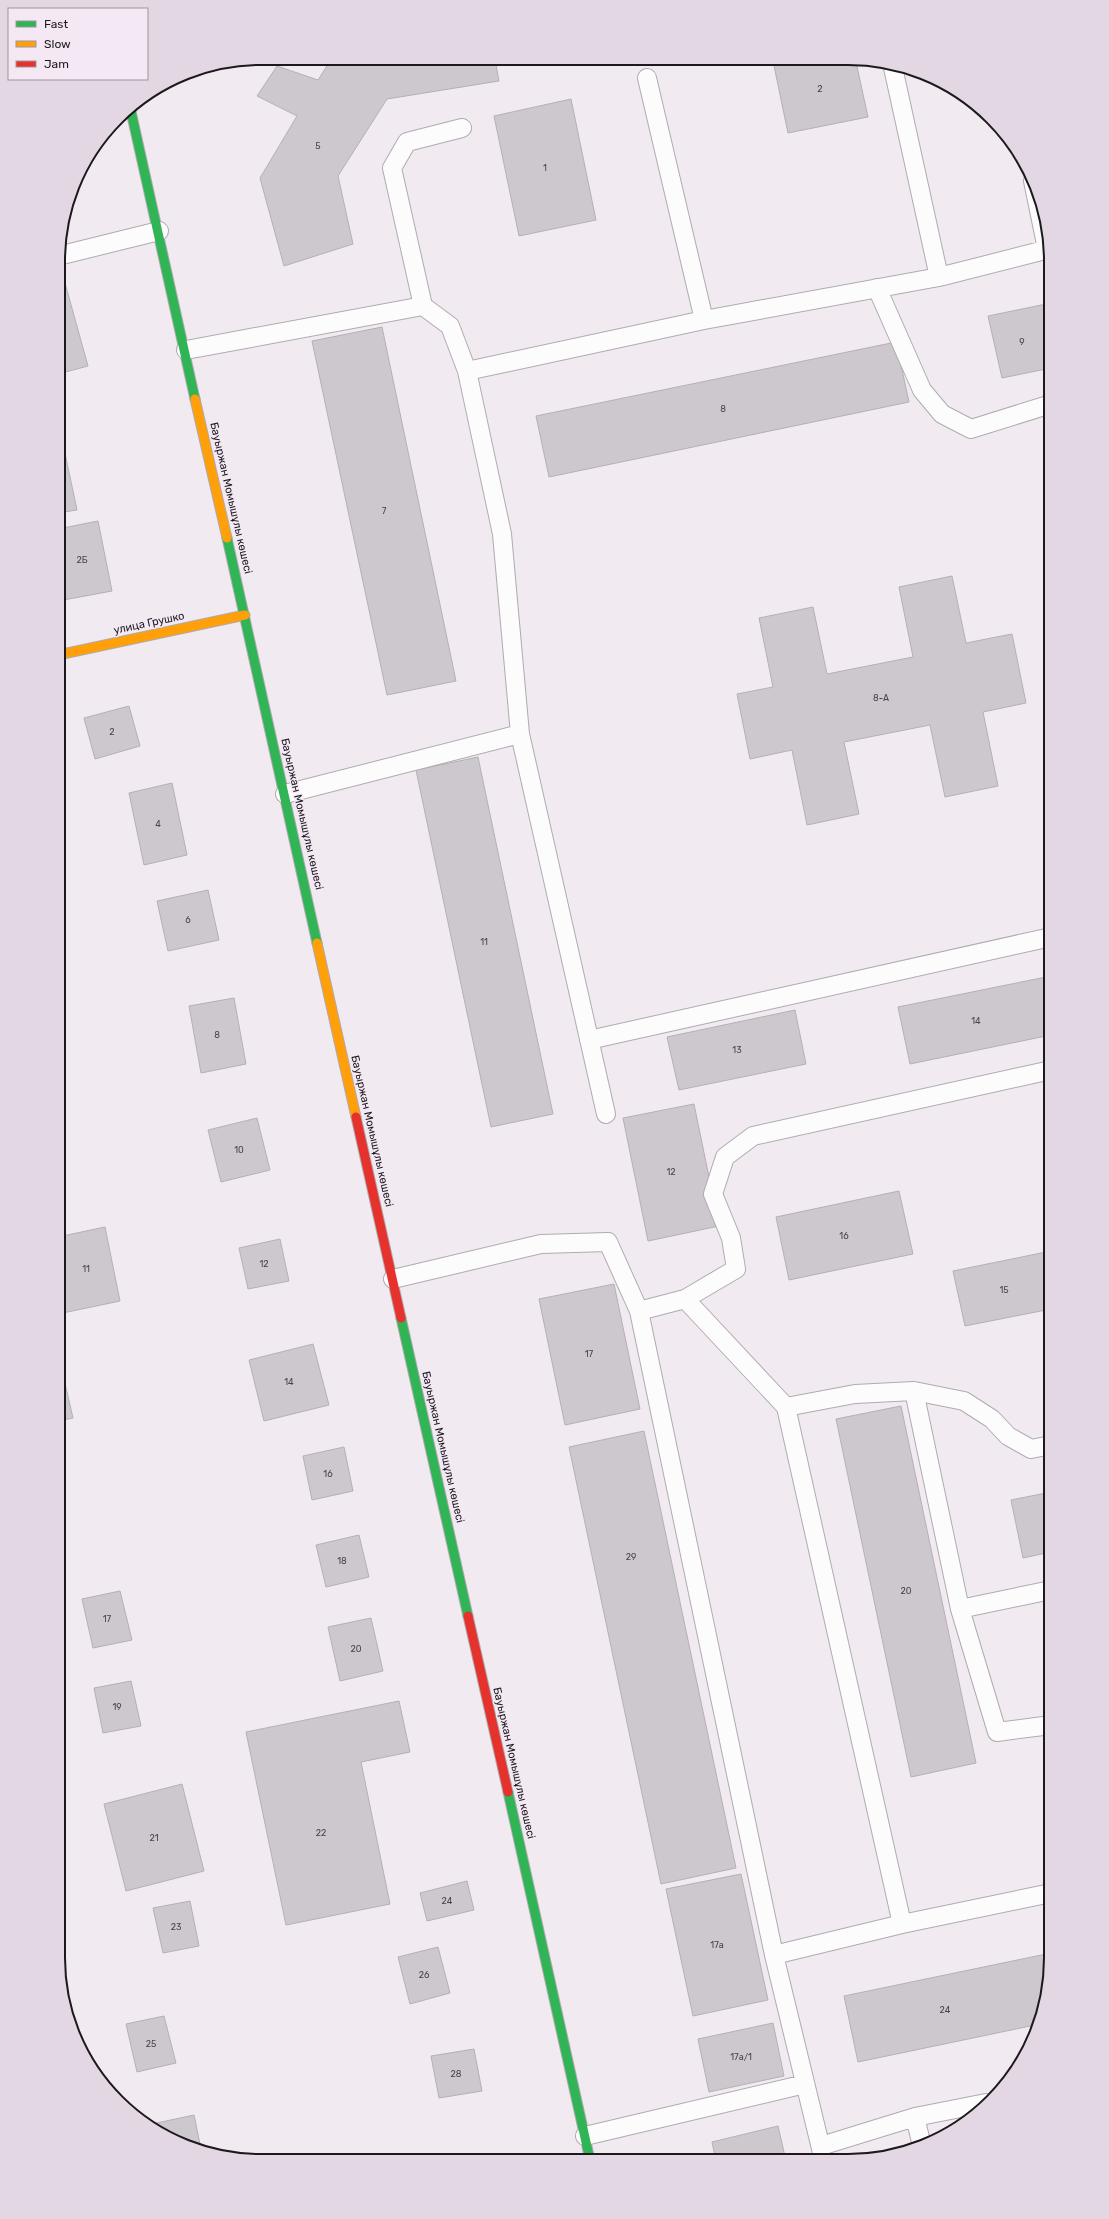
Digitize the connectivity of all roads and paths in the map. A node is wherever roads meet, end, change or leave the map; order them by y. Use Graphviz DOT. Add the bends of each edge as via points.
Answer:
graph roads {
  1 [pos="894,71"];
  2 [pos="646,78"];
  3 [pos="132,114"];
  4 [pos="462,128"];
  5 [pos="159,231"];
  6 [pos="1044,250"];
  7 [pos="65,254"];
  8 [pos="939,277"];
  9 [pos="877,288"];
  10 [pos="423,306"];
  11 [pos="704,320"];
  12 [pos="186,350"];
  13 [pos="467,371"];
  14 [pos="1044,406"];
  15 [pos="245,615"];
  16 [pos="65,654"];
  17 [pos="520,734"];
  18 [pos="285,794"];
  19 [pos="1044,939"];
  20 [pos="589,1040"];
  21 [pos="1044,1072"];
  22 [pos="606,1114"];
  23 [pos="393,1279"];
  24 [pos="685,1299"];
  25 [pos="639,1311"];
  26 [pos="914,1391"];
  27 [pos="786,1407"];
  28 [pos="1044,1446"];
  29 [pos="1044,1591"];
  30 [pos="960,1609"];
  31 [pos="1044,1726"];
  32 [pos="1044,1894"];
  33 [pos="902,1924"];
  34 [pos="774,1956"];
  35 [pos="805,2084"];
  36 [pos="977,2105"];
  37 [pos="915,2117"];
  38 [pos="585,2136"];
  39 [pos="921,2140"];
  40 [pos="822,2153"];
  41 [pos="589,2154"];
  1 -- 8 [label="lane"];
  2 -- 11 [label="lane"];
  3 -- 5 [label="street, Бауыржан Момышұлы көшесі"];
  4 -- 10 [label="lane" via="408,142 392,168"];
  5 -- 7 [label="lane"];
  5 -- 12 [label="street, Бауыржан Момышұлы көшесі"];
  6 -- 8 [label="lane"];
  8 -- 9 [label="lane"];
  9 -- 11 [label="lane"];
  9 -- 14 [label="lane" via="922,390 942,414 971,429"];
  10 -- 12 [label="lane"];
  10 -- 13 [label="lane" via="450,326"];
  11 -- 13 [label="lane"];
  12 -- 15 [label="street, Бауыржан Момышұлы көшесі"];
  13 -- 17 [label="lane" via="502,534"];
  15 -- 16 [label="street, улица Грушко"];
  15 -- 18 [label="street, Бауыржан Момышұлы көшесі"];
  17 -- 18 [label="lane"];
  17 -- 20 [label="lane"];
  18 -- 23 [label="street, Бауыржан Момышұлы көшесі"];
  19 -- 20 [label="lane"];
  20 -- 22 [label="lane"];
  21 -- 24 [label="lane" via="753,1136 725,1157 713,1194 731,1238 736,1269"];
  23 -- 25 [label="lane" via="541,1244 608,1242"];
  23 -- 38 [label="street, Бауыржан Момышұлы көшесі"];
  24 -- 25 [label="lane"];
  24 -- 27 [label="lane"];
  25 -- 34 [label="lane"];
  26 -- 27 [label="lane" via="855,1394"];
  26 -- 28 [label="lane" via="964,1401 992,1419 1008,1436 1031,1449"];
  26 -- 30 [label="lane"];
  27 -- 33 [label="lane"];
  29 -- 30 [label="lane"];
  30 -- 31 [label="lane" via="997,1732"];
  32 -- 33 [label="lane"];
  33 -- 34 [label="lane"];
  34 -- 35 [label="lane"];
  35 -- 38 [label="lane"];
  35 -- 40 [label="lane"];
  36 -- 37 [label="lane"];
  37 -- 39 [label="lane"];
  37 -- 40 [label="lane"];
  38 -- 41 [label="street, Бауыржан Момышұлы көшесі"];
}
